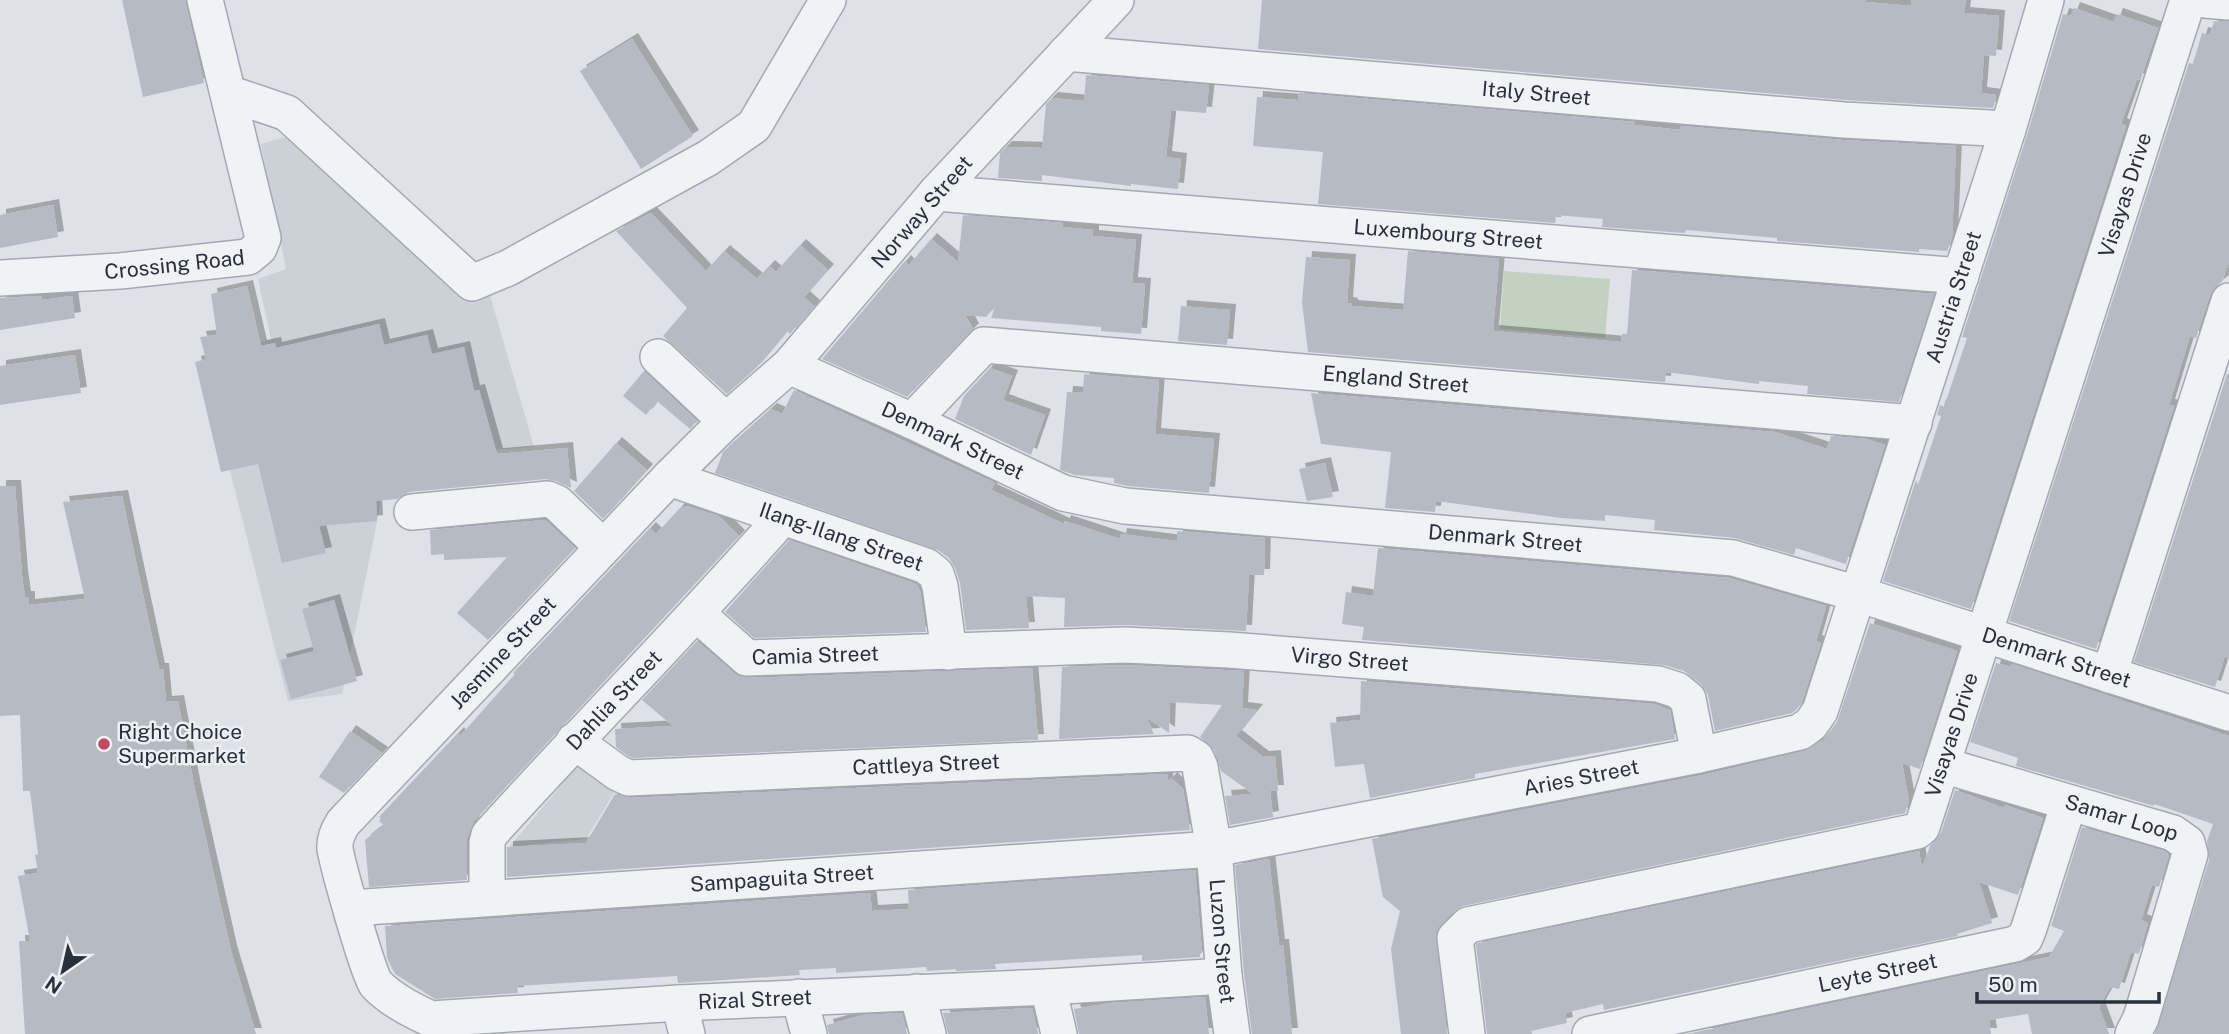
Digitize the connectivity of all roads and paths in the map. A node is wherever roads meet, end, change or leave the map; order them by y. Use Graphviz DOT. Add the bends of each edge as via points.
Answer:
graph roads {
  1 [pos="205,0"];
  2 [pos="828,0"];
  3 [pos="1116,0"];
  4 [pos="2046,0"];
  5 [pos="2188,0"];
  6 [pos="2205,0"];
  7 [pos="2229,2"];
  8 [pos="1066,53"];
  9 [pos="228,93"];
  10 [pos="2008,129"];
  11 [pos="936,192"];
  12 [pos="1961,276"];
  13 [pos="0,278"];
  14 [pos="2229,301"];
  15 [pos="658,357"];
  16 [pos="789,366"];
  17 [pos="726,421"];
  18 [pos="912,421"];
  19 [pos="1914,423"];
  20 [pos="669,478"];
  21 [pos="412,512"];
  22 [pos="782,518"];
  23 [pos="603,547"];
  24 [pos="1858,594"];
  25 [pos="697,614"];
  26 [pos="1984,635"];
  27 [pos="949,652"];
  28 [pos="2109,675"];
  29 [pos="2229,713"];
  30 [pos="575,741"];
  31 [pos="1699,755"];
  32 [pos="1942,765"];
  33 [pos="2069,803"];
  34 [pos="1214,849"];
  35 [pos="487,898"];
  36 [pos="351,908"];
  37 [pos="1224,976"];
  38 [pos="1048,987"];
  39 [pos="917,992"];
  40 [pos="799,997"];
  41 [pos="683,1018"];
  42 [pos="563,1023"];
  43 [pos="433,1026"];
  44 [pos="809,1034"];
  45 [pos="928,1034"];
  46 [pos="1059,1034"];
  47 [pos="1233,1034"];
  48 [pos="1467,1034"];
  49 [pos="1590,1034"];
  50 [pos="2133,1034"];
  1 -- 9 [label="street, Crossing Road"];
  2 -- 9 [label="street" via="754,126 708,158 508,268 472,283 287,113"];
  3 -- 8 [label="street, Norway Street"];
  4 -- 10 [label="street, Austria Street"];
  5 -- 26 [label="street, Visayas Drive"];
  6 -- 7 [label="street"];
  8 -- 10 [label="street, Italy Street" via="1830,119"];
  8 -- 11 [label="street, Norway Street"];
  9 -- 13 [label="street, Crossing Road" via="263,238 248,257"];
  10 -- 12 [label="street, Austria Street"];
  11 -- 12 [label="street, Luxembourg Street"];
  11 -- 16 [label="street, Norway Street"];
  12 -- 19 [label="street, Austria Street"];
  14 -- 28 [label="street"];
  15 -- 17 [label="street"];
  16 -- 17 [label="street, Norway Street"];
  16 -- 18 [label="street, Denmark Street"];
  17 -- 20 [label="street, Jasmine Street"];
  18 -- 19 [label="street, England Street" via="984,345"];
  18 -- 24 [label="street, Denmark Street" via="1063,493 1125,506 1733,558"];
  19 -- 24 [label="street, Austria Street"];
  20 -- 22 [label="street, Ilang-Ilang Street"];
  20 -- 23 [label="street, Jasmine Street"];
  21 -- 23 [label="street" via="548,499"];
  22 -- 25 [label="street, Dahlia Street"];
  22 -- 27 [label="street, Ilang-Ilang Street" via="926,566 936,574"];
  23 -- 36 [label="street, Jasmine Street" via="343,823 335,846"];
  24 -- 26 [label="street, Denmark Street"];
  24 -- 31 [label="street, Aries Street" via="1820,711 1811,724 1800,732"];
  25 -- 27 [label="street, Camia Street" via="747,658"];
  25 -- 30 [label="street, Dahlia Street"];
  26 -- 28 [label="street, Denmark Street"];
  26 -- 32 [label="street, Visayas Drive"];
  27 -- 31 [label="street, Virgo Street" via="1138,646 1229,650 1658,684 1688,699"];
  28 -- 29 [label="street, Denmark Street"];
  30 -- 34 [label="street, Cattleya Street" via="629,778 1188,753 1200,767"];
  30 -- 35 [label="street, Dahlia Street" via="489,835"];
  31 -- 34 [label="street, Aries Street"];
  32 -- 33 [label="street, Samar Loop"];
  32 -- 48 [label="street, Visayas Drive" via="1926,820 1917,831 1468,925 1455,938"];
  33 -- 49 [label="street, Leyte Street" via="2029,928 2025,938 2015,944"];
  33 -- 50 [label="street, Samar Loop" via="2173,833 2187,844 2190,854"];
  34 -- 35 [label="street, Sampaguita Street"];
  34 -- 37 [label="street, Luzon Street"];
  35 -- 36 [label="street, Sampaguita Street"];
  36 -- 43 [label="street, Rizal Street" via="375,983"];
  37 -- 38 [label="street, Rizal Street"];
  37 -- 47 [label="street, Luzon Street"];
  38 -- 39 [label="street, Rizal Street"];
  38 -- 46 [label="street"];
  39 -- 40 [label="street, Rizal Street"];
  39 -- 45 [label="street"];
  40 -- 41 [label="street, Rizal Street"];
  40 -- 44 [label="street"];
  41 -- 42 [label="street, Rizal Street"];
  42 -- 43 [label="street, Rizal Street"];
}
